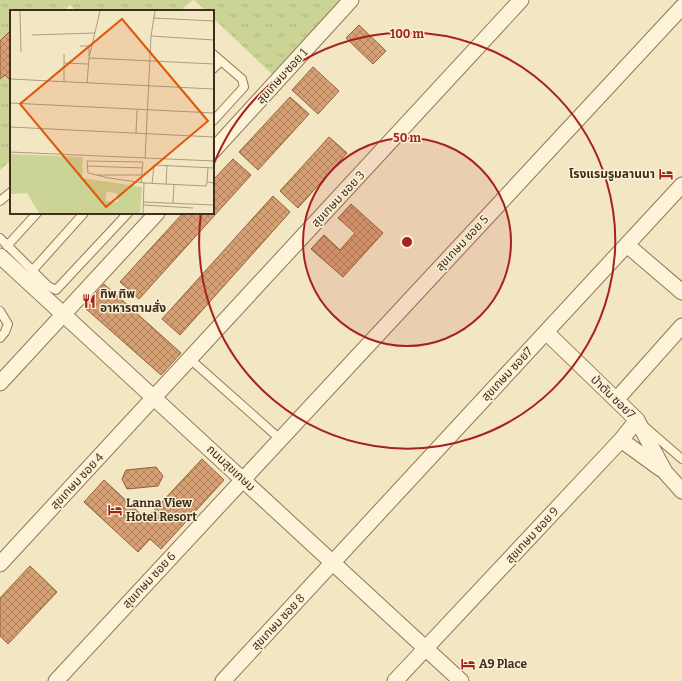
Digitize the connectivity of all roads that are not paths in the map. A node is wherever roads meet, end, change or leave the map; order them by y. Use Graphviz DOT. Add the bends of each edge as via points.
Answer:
graph roads {
  1 [pos="351,0"];
  2 [pos="521,0"];
  3 [pos="682,8"];
  4 [pos="214,55"];
  5 [pos="221,61"];
  6 [pos="214,68"];
  7 [pos="214,120"];
  8 [pos="214,150"];
  9 [pos="682,185"];
  10 [pos="10,193"];
  11 [pos="0,201"];
  12 [pos="37,214"];
  13 [pos="83,214"];
  14 [pos="127,214"];
  15 [pos="156,214"];
  16 [pos="0,238"];
  17 [pos="627,245"];
  18 [pos="4,251"];
  19 [pos="32,270"];
  20 [pos="682,292"];
  21 [pos="0,311"];
  22 [pos="64,314"];
  23 [pos="682,326"];
  24 [pos="546,332"];
  25 [pos="0,338"];
  26 [pos="190,359"];
  27 [pos="0,383"];
  28 [pos="154,398"];
  29 [pos="616,400"];
  30 [pos="636,420"];
  31 [pos="280,439"];
  32 [pos="621,440"];
  33 [pos="682,458"];
  34 [pos="665,472"];
  35 [pos="242,479"];
  36 [pos="682,491"];
  37 [pos="333,562"];
  38 [pos="0,564"];
  39 [pos="425,648"];
  40 [pos="56,681"];
  41 [pos="223,681"];
  42 [pos="395,681"];
  43 [pos="461,681"];
  1 -- 8 [label="street, สุขเกษม ซอย 1"];
  2 -- 26 [label="street, สุขเกษม ซอย 3"];
  3 -- 31 [label="street, สุขเกษม ซอย 5" via="292,416"];
  4 -- 5 [label="lane"];
  5 -- 6 [label="lane"];
  5 -- 7 [label="lane" via="242,79 244,87"];
  9 -- 17 [label="street, สุขเกษม ซอย7"];
  10 -- 11 [label="lane"];
  12 -- 18 [label="lane"];
  13 -- 19 [label="lane"];
  14 -- 19 [label="lane" via="56,290 48,286"];
  15 -- 22 [label="street"];
  16 -- 18 [label="lane"];
  17 -- 20 [label="street"];
  17 -- 24 [label="street, สุขเกษม ซอย7"];
  18 -- 19 [label="lane"];
  18 -- 22 [label="street, ถนนสุขเกษม"];
  21 -- 25 [label="lane" via="8,324"];
  22 -- 27 [label="street"];
  22 -- 28 [label="street, ถนนสุขเกษม"];
  23 -- 29 [label="street"];
  24 -- 29 [label="street, ป่าตัน ซอย7"];
  24 -- 37 [label="street, สุขเกษม ซอย7"];
  26 -- 28 [label="street, สุขเกษม ซอย 3"];
  26 -- 31 [label="lane"];
  28 -- 35 [label="street, ถนนสุขเกษม"];
  28 -- 38 [label="street, สุขเกษม ซอย 4"];
  29 -- 30 [label="street, ป่าตัน ซอย7"];
  30 -- 32 [label="street, สุขเกษม ซอย 9"];
  30 -- 33 [label="lane"];
  30 -- 34 [label="street, ป่าตัน ซอย7"];
  31 -- 35 [label="street, สุขเกษม ซอย 5"];
  32 -- 34 [label="street"];
  32 -- 39 [label="street, สุขเกษม ซอย 9"];
  34 -- 36 [label="street, ป่าตัน ซอย7"];
  35 -- 37 [label="street, ถนนสุขเกษม"];
  35 -- 40 [label="street, สุขเกษม ซอย 6"];
  37 -- 39 [label="street, ถนนสุขเกษม"];
  37 -- 41 [label="street, สุขเกษม ซอย 8"];
  39 -- 42 [label="street, สุขเกษม ซอย 9"];
  39 -- 43 [label="street, ถนนสุขเกษม"];
}
